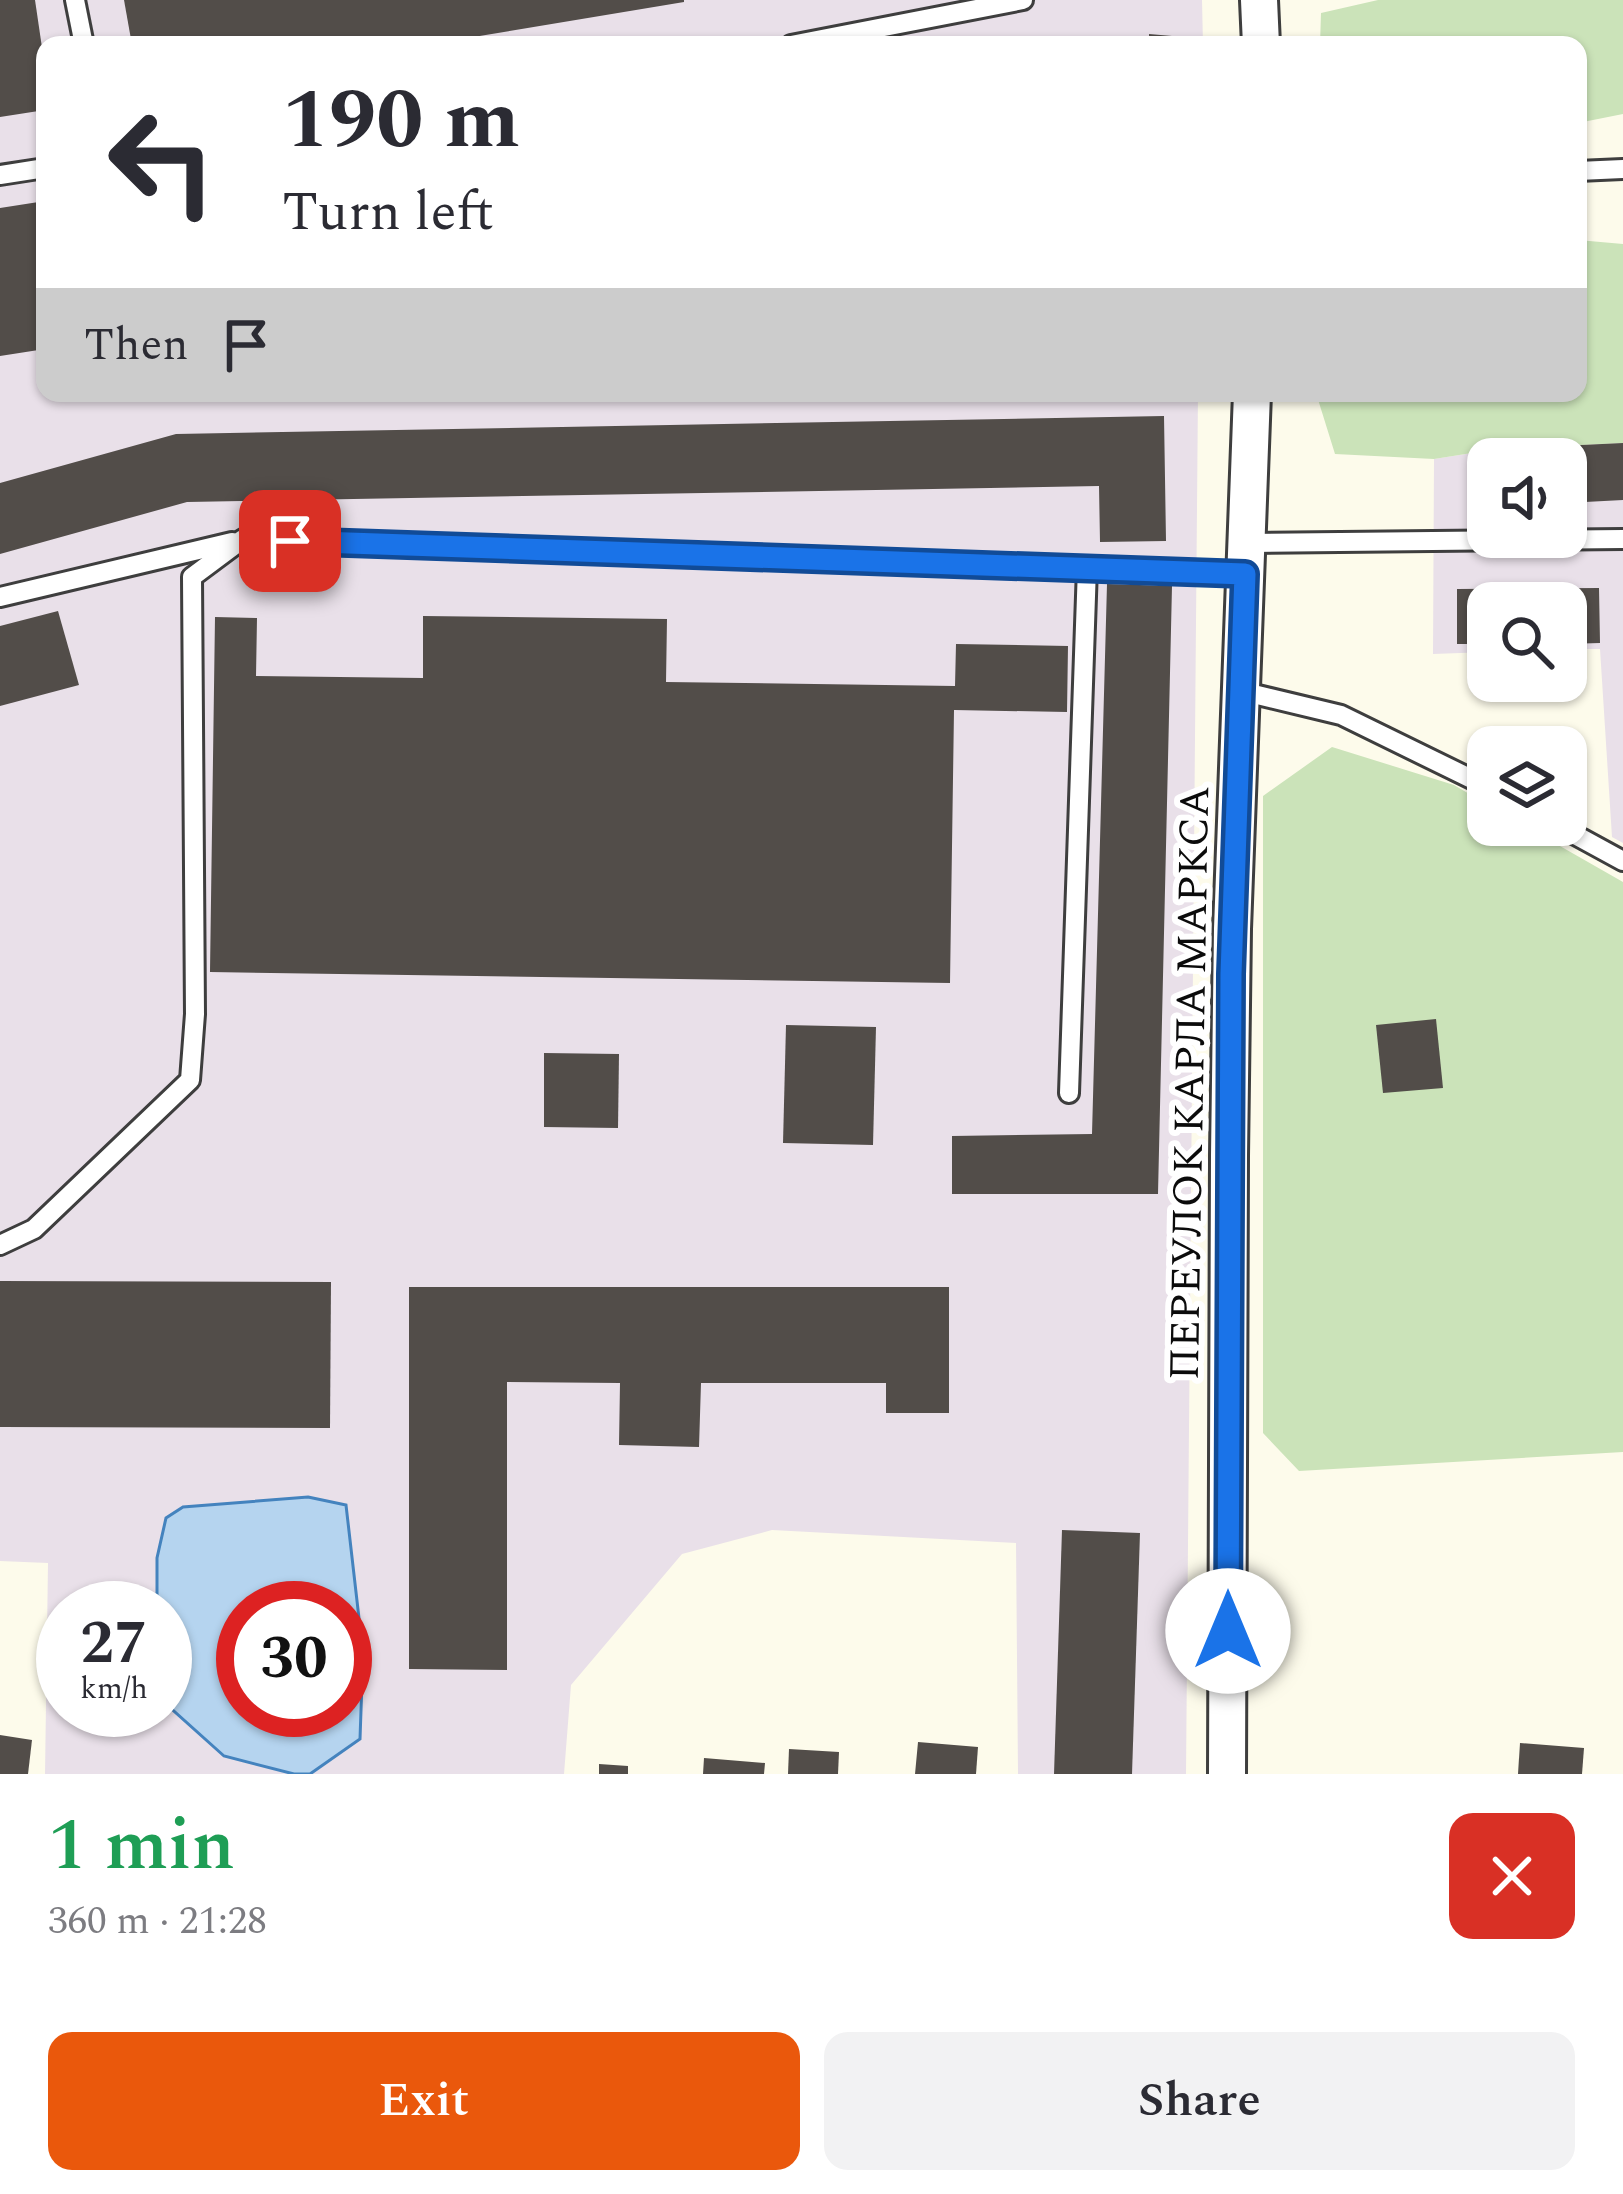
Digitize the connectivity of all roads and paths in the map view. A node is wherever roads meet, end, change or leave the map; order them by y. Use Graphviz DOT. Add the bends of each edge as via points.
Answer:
graph roads {
  1 [pos="75,0"];
  2 [pos="1023,0"];
  3 [pos="1259,0"];
  4 [pos="82,36"];
  5 [pos="837,36"];
  6 [pos="1261,36"];
  7 [pos="36,169"];
  8 [pos="1623,169"];
  9 [pos="1587,171"];
  10 [pos="0,175"];
  11 [pos="1252,402"];
  12 [pos="243,539"];
  13 [pos="1623,539"];
  14 [pos="1246,558"];
  15 [pos="1087,567"];
  16 [pos="0,597"];
  17 [pos="1241,691"];
  18 [pos="1467,778"];
  19 [pos="1587,841"];
  20 [pos="1623,861"];
  21 [pos="1070,1093"];
  22 [pos="0,1245"];
  23 [pos="1227,1774"];
  1 -- 4 [label="lane"];
  2 -- 5 [label="lane"];
  3 -- 6 [label="street"];
  7 -- 10 [label="lane"];
  8 -- 9 [label="lane"];
  11 -- 14 [label="street, ПЕРЕУЛОК КАРЛА МАРКСА"];
  12 -- 15 [label="lane"];
  12 -- 16 [label="lane"];
  12 -- 22 [label="lane" via="192,577 190,1080 34,1229"];
  13 -- 14 [label="lane"];
  14 -- 15 [label="lane"];
  14 -- 17 [label="street, ПЕРЕУЛОК КАРЛА МАРКСА"];
  15 -- 21 [label="lane"];
  17 -- 18 [label="lane" via="1341,715"];
  17 -- 23 [label="street, ПЕРЕУЛОК КАРЛА МАРКСА" via="1228,1156"];
  19 -- 20 [label="lane"];
}
